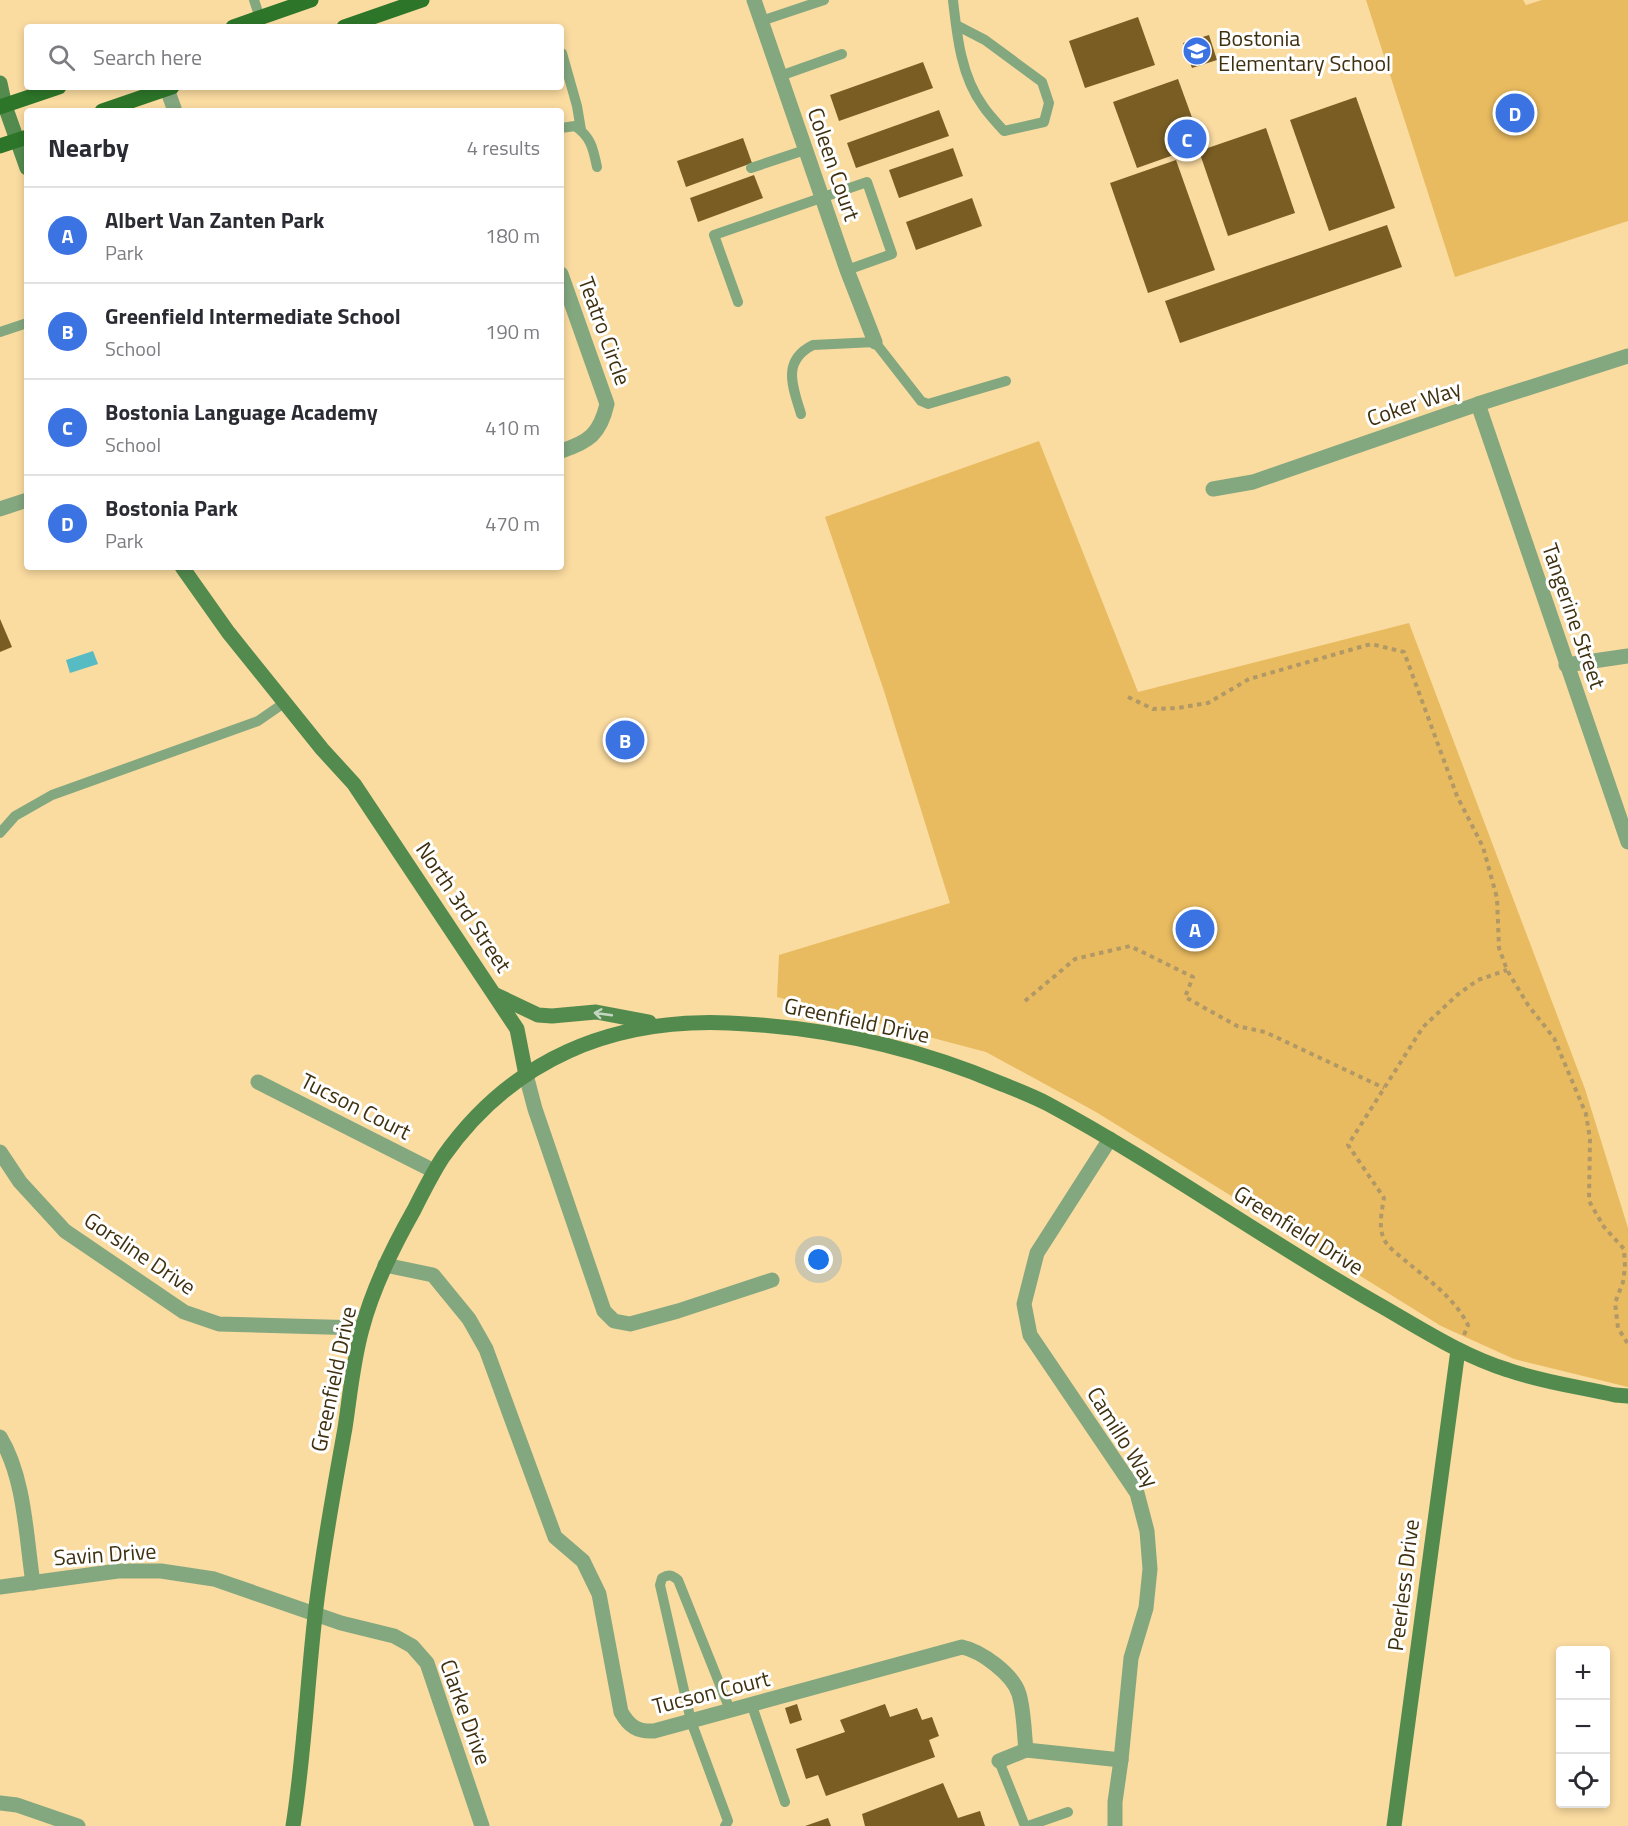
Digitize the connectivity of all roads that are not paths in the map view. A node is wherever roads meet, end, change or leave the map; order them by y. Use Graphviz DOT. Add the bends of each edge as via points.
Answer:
graph roads {
  1 [pos="254,0"];
  2 [pos="311,0"];
  3 [pos="422,0"];
  4 [pos="754,0"];
  5 [pos="824,0"];
  6 [pos="953,0"];
  7 [pos="260,18"];
  8 [pos="761,21"];
  9 [pos="242,24"];
  10 [pos="353,24"];
  11 [pos="956,25"];
  12 [pos="842,54"];
  13 [pos="564,60"];
  14 [pos="780,76"];
  15 [pos="0,83"];
  16 [pos="50,90"];
  17 [pos="164,90"];
  18 [pos="170,90"];
  19 [pos="2,107"];
  20 [pos="111,108"];
  21 [pos="174,108"];
  22 [pos="564,128"];
  23 [pos="581,130"];
  24 [pos="22,138"];
  25 [pos="0,146"];
  26 [pos="806,150"];
  27 [pos="597,167"];
  28 [pos="751,168"];
  29 [pos="822,197"];
  30 [pos="847,270"];
  31 [pos="564,282"];
  32 [pos="738,303"];
  33 [pos="24,324"];
  34 [pos="0,332"];
  35 [pos="875,342"];
  36 [pos="1628,356"];
  37 [pos="1006,381"];
  38 [pos="1478,404"];
  39 [pos="801,414"];
  40 [pos="564,450"];
  41 [pos="1213,489"];
  42 [pos="24,501"];
  43 [pos="0,509"];
  44 [pos="184,570"];
  45 [pos="1628,656"];
  46 [pos="1566,665"];
  47 [pos="284,703"];
  48 [pos="0,833"];
  49 [pos="1628,842"];
  50 [pos="495,994"];
  51 [pos="661,1024"];
  52 [pos="526,1075"];
  53 [pos="258,1082"];
  54 [pos="1110,1139"];
  55 [pos="0,1152"];
  56 [pos="434,1171"];
  57 [pos="385,1265"];
  58 [pos="772,1280"];
  59 [pos="362,1328"];
  60 [pos="1458,1350"];
  61 [pos="1628,1396"];
  62 [pos="0,1437"];
  63 [pos="33,1583"];
  64 [pos="0,1587"];
  65 [pos="316,1613"];
  66 [pos="752,1706"];
  67 [pos="730,1710"];
  68 [pos="691,1721"];
  69 [pos="1026,1750"];
  70 [pos="1121,1760"];
  71 [pos="999,1761"];
  72 [pos="785,1802"];
  73 [pos="0,1803"];
  74 [pos="1068,1812"];
  75 [pos="78,1826"];
  76 [pos="293,1826"];
  77 [pos="482,1826"];
  78 [pos="726,1826"];
  79 [pos="1027,1826"];
  80 [pos="1115,1826"];
  81 [pos="1394,1826"];
  1 -- 7 [label="lane"];
  2 -- 7 [label="main road"];
  3 -- 10 [label="main road"];
  4 -- 8 [label="street, Coleen Court"];
  5 -- 8 [label="lane"];
  6 -- 11 [label="lane"];
  7 -- 9 [label="main road"];
  8 -- 14 [label="street, Coleen Court"];
  11 -- 11 [label="lane" via="969,81 982,106 1004,131 1044,122 1049,102 1042,82 985,40"];
  12 -- 14 [label="lane"];
  13 -- 23 [label="lane"];
  14 -- 26 [label="street, Coleen Court"];
  15 -- 19 [label="main road"];
  16 -- 19 [label="main road"];
  17 -- 20 [label="main road"];
  18 -- 21 [label="street"];
  19 -- 24 [label="main road"];
  22 -- 23 [label="lane" via="575,126"];
  23 -- 27 [label="lane" via="587,134"];
  24 -- 25 [label="main road"];
  26 -- 28 [label="lane"];
  26 -- 29 [label="street, Coleen Court"];
  29 -- 30 [label="street, Coleen Court"];
  29 -- 30 [label="lane" via="867,182 892,254"];
  29 -- 32 [label="lane" via="714,235"];
  30 -- 35 [label="street, Coleen Court"];
  31 -- 40 [label="street, Teatro Circle" via="608,404 603,423 583,444"];
  33 -- 34 [label="lane"];
  35 -- 37 [label="lane" via="928,405"];
  35 -- 39 [label="lane" via="813,345 805,349 791,375"];
  36 -- 38 [label="street, Coker Way"];
  38 -- 41 [label="street, Coker Way" via="1252,482"];
  38 -- 46 [label="street, Tangerine Street"];
  42 -- 43 [label="street"];
  44 -- 47 [label="main road, North 3rd Street"];
  45 -- 46 [label="street"];
  46 -- 49 [label="street, Tangerine Street"];
  47 -- 48 [label="lane" via="258,721 52,795 15,816"];
  47 -- 50 [label="main road, North 3rd Street" via="354,784"];
  51 -- 50 [label="main road, one-way" via="596,1012 538,1015"];
  50 -- 52 [label="main road, North 3rd Street" via="517,1029"];
  51 -- 52 [label="main road, Greenfield Drive" via="604,1037"];
  51 -- 54 [label="main road, Greenfield Drive" via="719,1022 808,1029 899,1047 969,1070 1042,1101"];
  52 -- 56 [label="main road, Greenfield Drive" via="482,1111"];
  52 -- 58 [label="street, North 3rd Street" via="604,1311 614,1321 630,1324"];
  53 -- 56 [label="street, Tucson Court"];
  54 -- 60 [label="main road, Greenfield Drive" via="1356,1292"];
  54 -- 70 [label="street, Camillo Way" via="1037,1253 1024,1304 1030,1335 1137,1493 1147,1531 1150,1569 1146,1608 1131,1659"];
  55 -- 59 [label="street, Gorsline Drive" via="20,1182 65,1231 184,1311 219,1324"];
  56 -- 57 [label="main road, Greenfield Drive"];
  57 -- 59 [label="main road, Greenfield Drive"];
  57 -- 68 [label="street, Tucson Court" via="433,1275 469,1319 486,1349 555,1537 583,1561 599,1594 621,1712 628,1724 641,1731 654,1731"];
  59 -- 65 [label="main road, Greenfield Drive"];
  60 -- 61 [label="main road, Greenfield Drive" via="1508,1371"];
  60 -- 81 [label="main road, Peerless Drive"];
  62 -- 63 [label="street" via="18,1481"];
  63 -- 64 [label="street, Savin Drive"];
  63 -- 65 [label="street, Savin Drive" via="118,1571 161,1571 214,1579"];
  65 -- 76 [label="main road, Greenfield Drive"];
  65 -- 77 [label="street, Clarke Drive" via="394,1636 412,1646 427,1663"];
  66 -- 67 [label="street, Tucson Court"];
  66 -- 69 [label="street, Tucson Court" via="962,1647 975,1650 994,1664 1018,1692"];
  66 -- 72 [label="lane"];
  67 -- 68 [label="street, Tucson Court"];
  67 -- 68 [label="lane" via="678,1580 668,1575 660,1585"];
  68 -- 78 [label="lane" via="728,1821"];
  69 -- 70 [label="street"];
  69 -- 71 [label="street"];
  70 -- 80 [label="street, Camillo Way"];
  71 -- 79 [label="lane"];
  73 -- 75 [label="street"];
  74 -- 79 [label="lane"];
}
